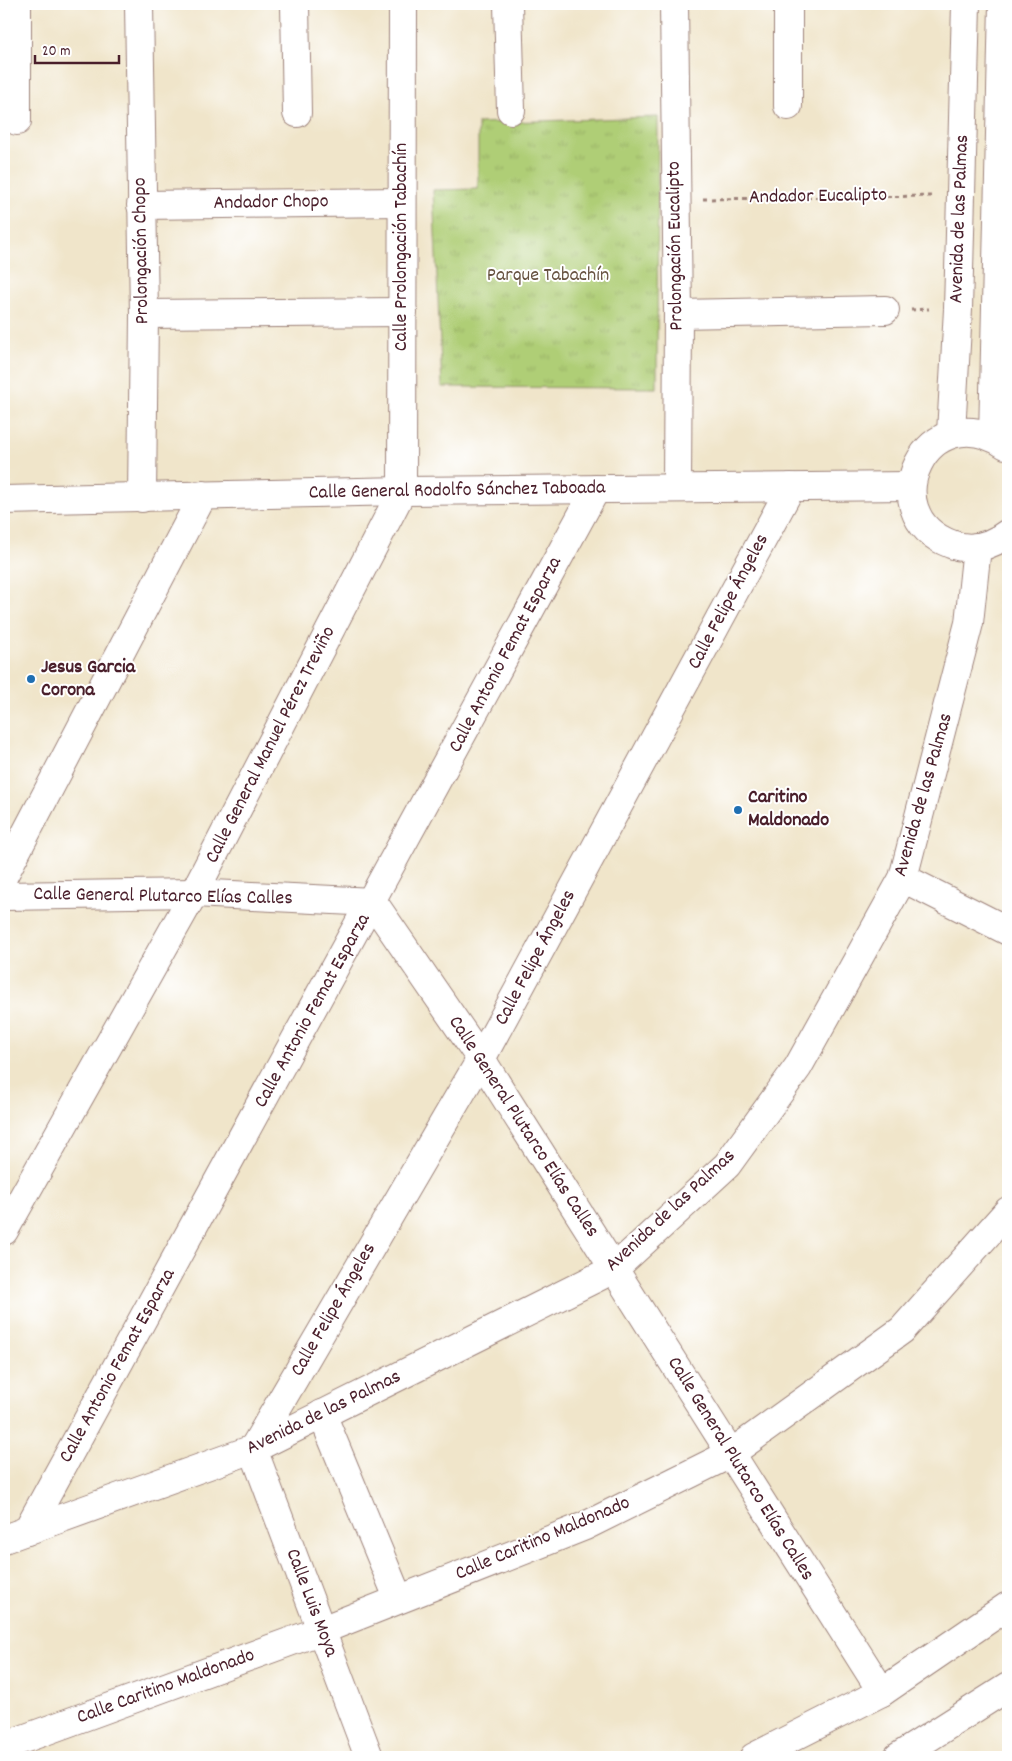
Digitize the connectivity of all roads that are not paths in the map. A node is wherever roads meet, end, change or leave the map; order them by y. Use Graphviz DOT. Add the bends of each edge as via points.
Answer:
graph roads {
  1 [pos="17,4"];
  2 [pos="139,4"];
  3 [pos="295,4"];
  4 [pos="403,4"];
  5 [pos="508,4"];
  6 [pos="674,4"];
  7 [pos="788,4"];
  8 [pos="966,4"];
  9 [pos="1003,4"];
  10 [pos="788,106"];
  11 [pos="511,110"];
  12 [pos="297,113"];
  13 [pos="17,121"];
  14 [pos="402,202"];
  15 [pos="140,205"];
  16 [pos="885,310"];
  17 [pos="403,312"];
  18 [pos="144,314"];
  19 [pos="678,314"];
  20 [pos="951,434"];
  21 [pos="1001,441"];
  22 [pos="911,486"];
  23 [pos="677,488"];
  24 [pos="791,488"];
  25 [pos="596,489"];
  26 [pos="402,491"];
  27 [pos="203,495"];
  28 [pos="142,498"];
  29 [pos="4,500"];
  30 [pos="1008,533"];
  31 [pos="977,548"];
  32 [pos="4,875"];
  33 [pos="903,878"];
  34 [pos="194,893"];
  35 [pos="4,896"];
  36 [pos="372,902"];
  37 [pos="1008,931"];
  38 [pos="481,1059"];
  39 [pos="1008,1211"];
  40 [pos="4,1232"];
  41 [pos="614,1269"];
  42 [pos="322,1414"];
  43 [pos="253,1448"];
  44 [pos="730,1454"];
  45 [pos="15,1535"];
  46 [pos="398,1598"];
  47 [pos="1008,1606"];
  48 [pos="322,1630"];
  49 [pos="1008,1687"];
  50 [pos="882,1692"];
  51 [pos="4,1746"];
  52 [pos="370,1757"];
  53 [pos="754,1757"];
  54 [pos="898,1757"];
  1 -- 13 [label="street"];
  2 -- 15 [label="street, Prolongación Chopo"];
  3 -- 12 [label="street"];
  4 -- 14 [label="street, Calle Prolongación Tabachín"];
  5 -- 11 [label="street"];
  6 -- 19 [label="street, Prolongación Eucalipto"];
  7 -- 10 [label="street"];
  8 -- 20 [label="street, Avenida de las Palmas" via="958,309"];
  9 -- 21 [label="street, Avenida de las Palmas"];
  14 -- 15 [label="street, Andador Chopo"];
  14 -- 17 [label="street, Calle Prolongación Tabachín"];
  15 -- 18 [label="street, Prolongación Chopo"];
  16 -- 19 [label="street"];
  17 -- 18 [label="street"];
  17 -- 26 [label="street, Calle Prolongación Tabachín"];
  18 -- 28 [label="street, Prolongación Chopo"];
  19 -- 23 [label="street, Prolongación Eucalipto"];
  20 -- 21 [label="street" via="973,431"];
  20 -- 22 [label="street" via="928,448 916,465"];
  22 -- 24 [label="street, Calle General Rodolfo Sánchez Taboada"];
  22 -- 31 [label="street" via="913,506 922,524 940,540 959,547"];
  23 -- 24 [label="street, Calle General Rodolfo Sánchez Taboada"];
  23 -- 25 [label="street, Calle General Rodolfo Sánchez Taboada"];
  24 -- 38 [label="street, Calle Felipe Ángeles"];
  25 -- 26 [label="street, Calle General Rodolfo Sánchez Taboada"];
  25 -- 36 [label="street, Calle Antonio Femat Esparza"];
  26 -- 27 [label="street, Calle General Rodolfo Sánchez Taboada"];
  26 -- 34 [label="street, Calle General Manuel Pérez Treviño"];
  27 -- 28 [label="street, Calle General Rodolfo Sánchez Taboada"];
  27 -- 32 [label="street"];
  28 -- 29 [label="street, Calle General Rodolfo Sánchez Taboada"];
  30 -- 31 [label="street"];
  31 -- 33 [label="street, Avenida de las Palmas" via="969,623"];
  33 -- 37 [label="street"];
  33 -- 41 [label="street, Avenida de las Palmas" via="798,1067 726,1165"];
  34 -- 35 [label="street, Calle General Plutarco Elías Calles"];
  34 -- 36 [label="street, Calle General Plutarco Elías Calles"];
  34 -- 40 [label="street, Calle General Manuel Pérez Treviño"];
  36 -- 38 [label="street, Calle General Plutarco Elías Calles"];
  36 -- 45 [label="street, Calle Antonio Femat Esparza"];
  38 -- 41 [label="street, Calle General Plutarco Elías Calles"];
  38 -- 43 [label="street, Calle Felipe Ángeles"];
  39 -- 44 [label="street, Calle Caritino Maldonado" via="902,1330"];
  41 -- 42 [label="street, Avenida de las Palmas"];
  41 -- 44 [label="street, Calle General Plutarco Elías Calles"];
  42 -- 43 [label="street, Avenida de las Palmas"];
  42 -- 46 [label="street"];
  43 -- 45 [label="street, Avenida de las Palmas"];
  43 -- 48 [label="street, Calle Luis Moya"];
  44 -- 46 [label="street, Calle Caritino Maldonado" via="584,1526"];
  44 -- 50 [label="street, Calle General Plutarco Elías Calles"];
  46 -- 48 [label="street, Calle Caritino Maldonado"];
  47 -- 50 [label="street"];
  48 -- 51 [label="street, Calle Caritino Maldonado"];
  48 -- 52 [label="street, Calle Luis Moya"];
  49 -- 54 [label="street"];
  50 -- 53 [label="street"];
}
